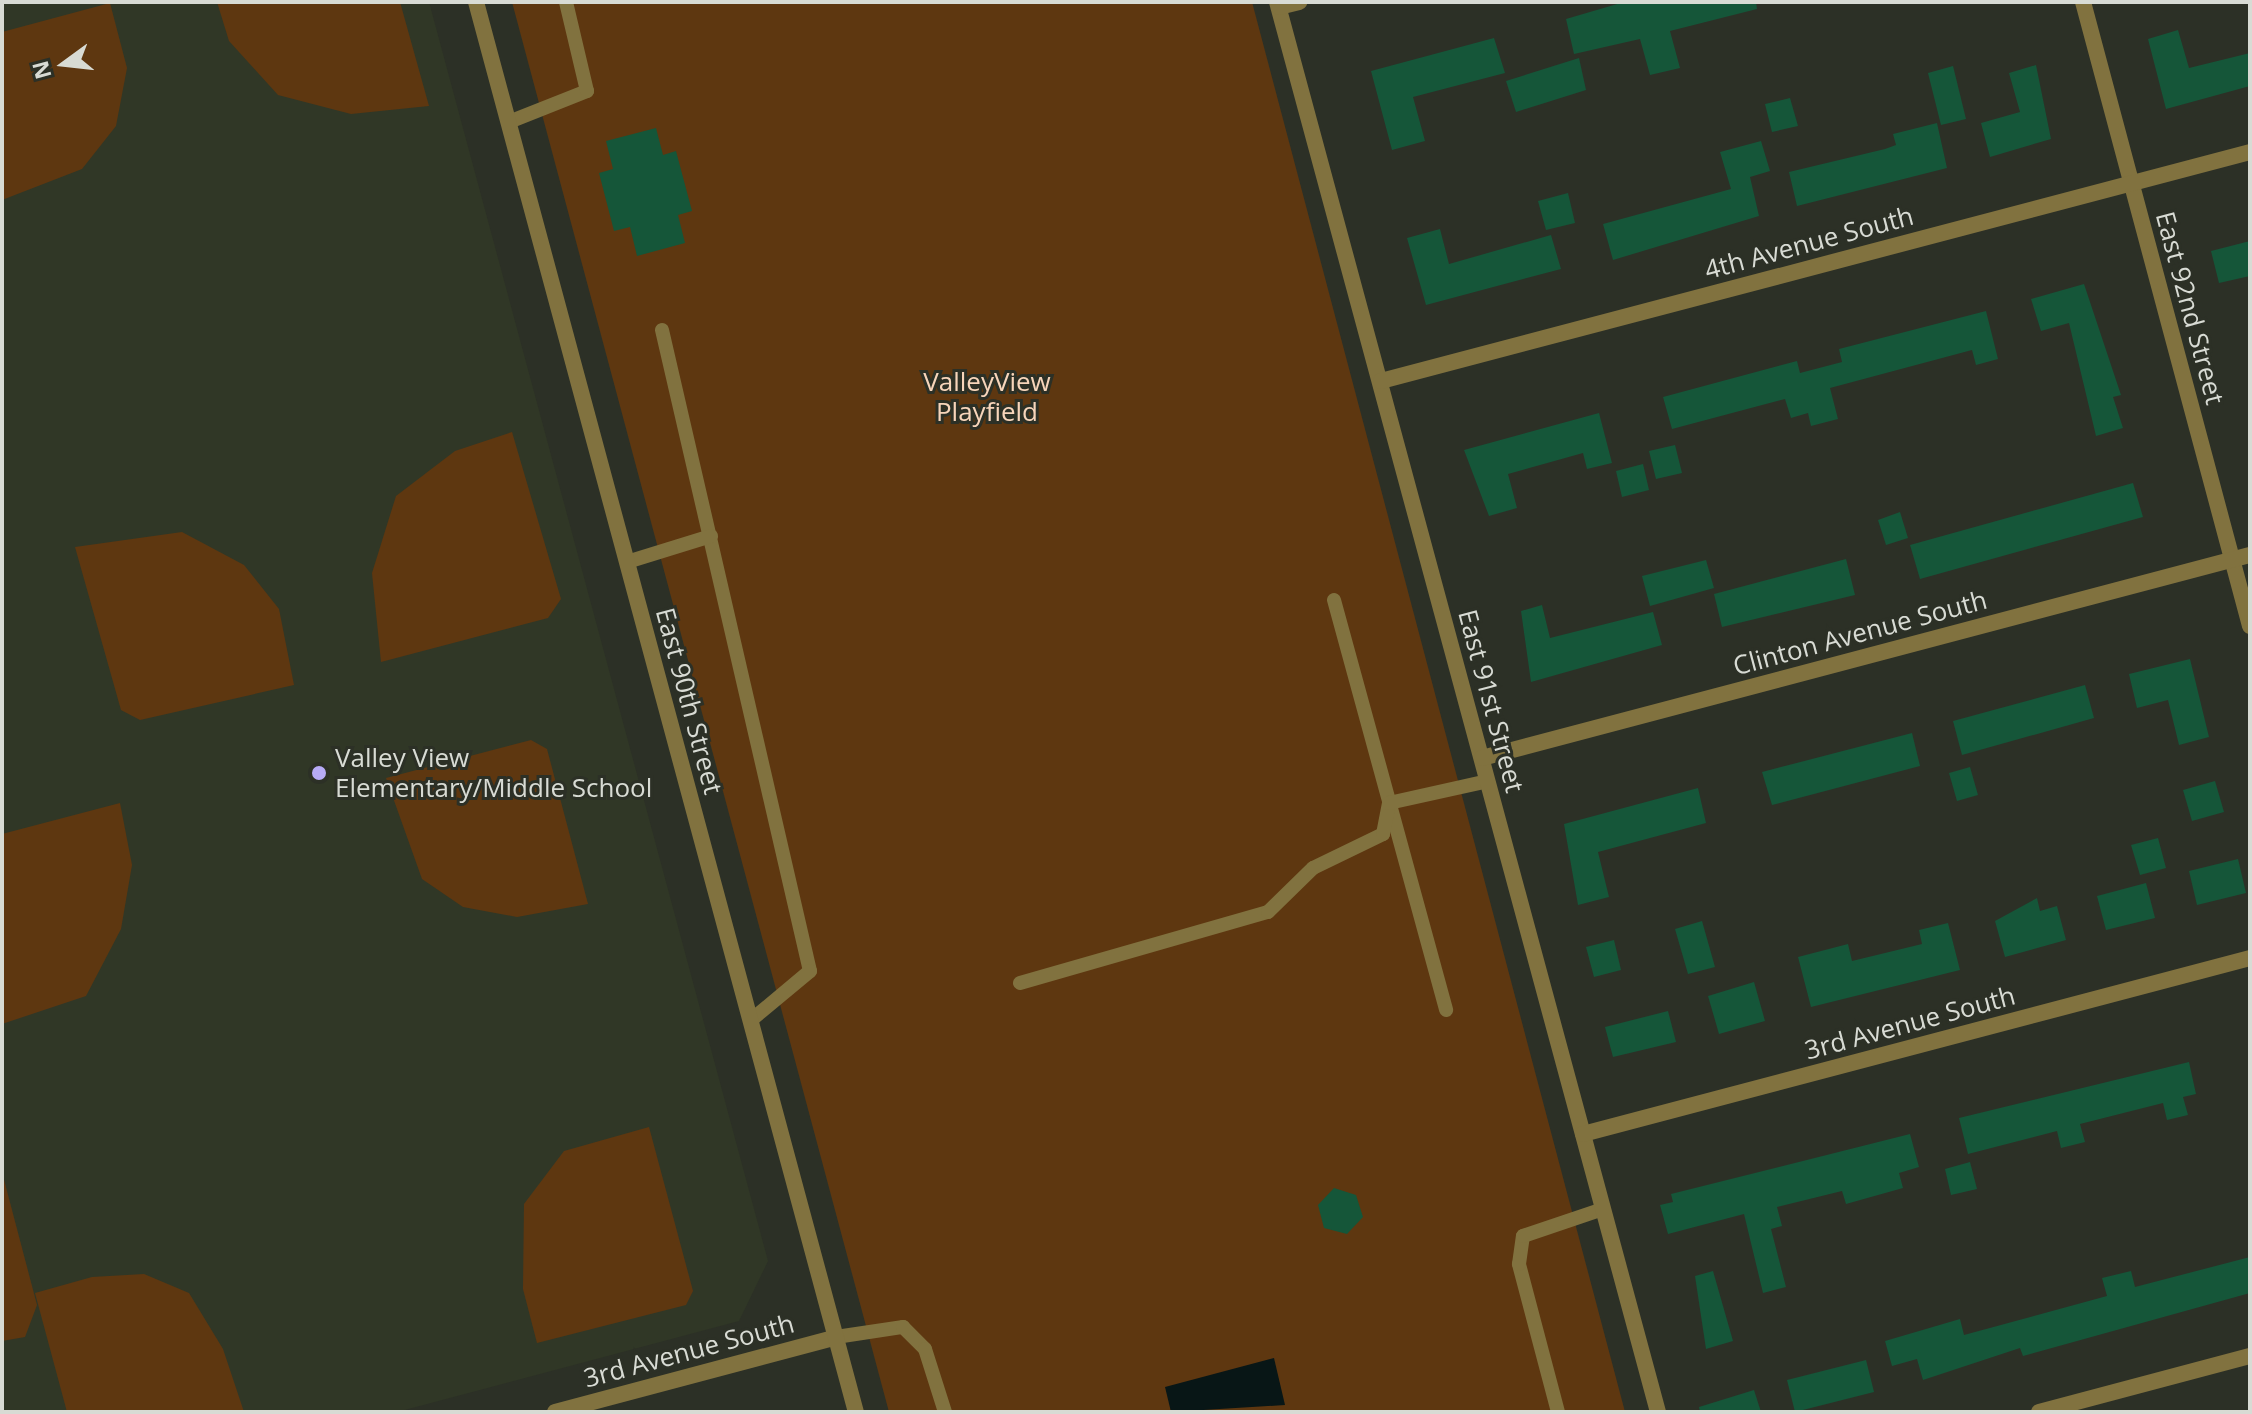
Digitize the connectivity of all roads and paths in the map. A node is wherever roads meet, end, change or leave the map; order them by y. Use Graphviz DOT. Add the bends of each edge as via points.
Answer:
graph roads {
  1 [pos="476,2"];
  2 [pos="566,2"];
  3 [pos="1299,2"];
  4 [pos="2083,2"];
  5 [pos="1278,5"];
  6 [pos="509,122"];
  7 [pos="2250,152"];
  8 [pos="2131,183"];
  9 [pos="662,330"];
  10 [pos="1381,381"];
  11 [pos="711,536"];
  12 [pos="2250,555"];
  13 [pos="2232,560"];
  14 [pos="627,562"];
  15 [pos="1334,600"];
  16 [pos="2250,626"];
  17 [pos="1482,758"];
  18 [pos="1488,781"];
  19 [pos="1389,803"];
  20 [pos="2250,958"];
  21 [pos="1020,983"];
  22 [pos="1446,1010"];
  23 [pos="750,1021"];
  24 [pos="1583,1134"];
  25 [pos="1603,1209"];
  26 [pos="836,1337"];
  27 [pos="2250,1356"];
  28 [pos="555,1412"];
  29 [pos="856,1412"];
  30 [pos="945,1412"];
  31 [pos="1558,1412"];
  32 [pos="1658,1412"];
  33 [pos="2039,1412"];
  1 -- 6 [label="street, East 90th Street"];
  2 -- 6 [label="lane" via="587,91"];
  3 -- 5 [label="street"];
  4 -- 8 [label="street, East 92nd Street"];
  5 -- 10 [label="street, East 91st Street"];
  6 -- 14 [label="street, East 90th Street"];
  7 -- 8 [label="street, 4th Avenue South"];
  8 -- 10 [label="street, 4th Avenue South"];
  8 -- 13 [label="street, East 92nd Street"];
  9 -- 11 [label="lane"];
  10 -- 17 [label="street, East 91st Street"];
  11 -- 14 [label="lane"];
  11 -- 23 [label="lane" via="810,971"];
  12 -- 13 [label="street, Clinton Avenue South"];
  13 -- 16 [label="street, East 92nd Street"];
  13 -- 17 [label="street, Clinton Avenue South"];
  14 -- 23 [label="street, East 90th Street"];
  15 -- 19 [label="lane"];
  17 -- 18 [label="street, East 91st Street"];
  18 -- 19 [label="lane"];
  18 -- 24 [label="street, East 91st Street"];
  19 -- 21 [label="lane" via="1383,834 1313,868 1268,912"];
  19 -- 22 [label="lane"];
  20 -- 24 [label="street, 3rd Avenue South"];
  23 -- 26 [label="street, East 90th Street"];
  24 -- 25 [label="street, East 91st Street"];
  25 -- 31 [label="lane" via="1523,1236 1519,1264"];
  25 -- 32 [label="street, East 91st Street"];
  26 -- 28 [label="street, 3rd Avenue South"];
  26 -- 29 [label="street, East 90th Street"];
  26 -- 30 [label="lane" via="903,1327 925,1349"];
  27 -- 33 [label="street"];
}
